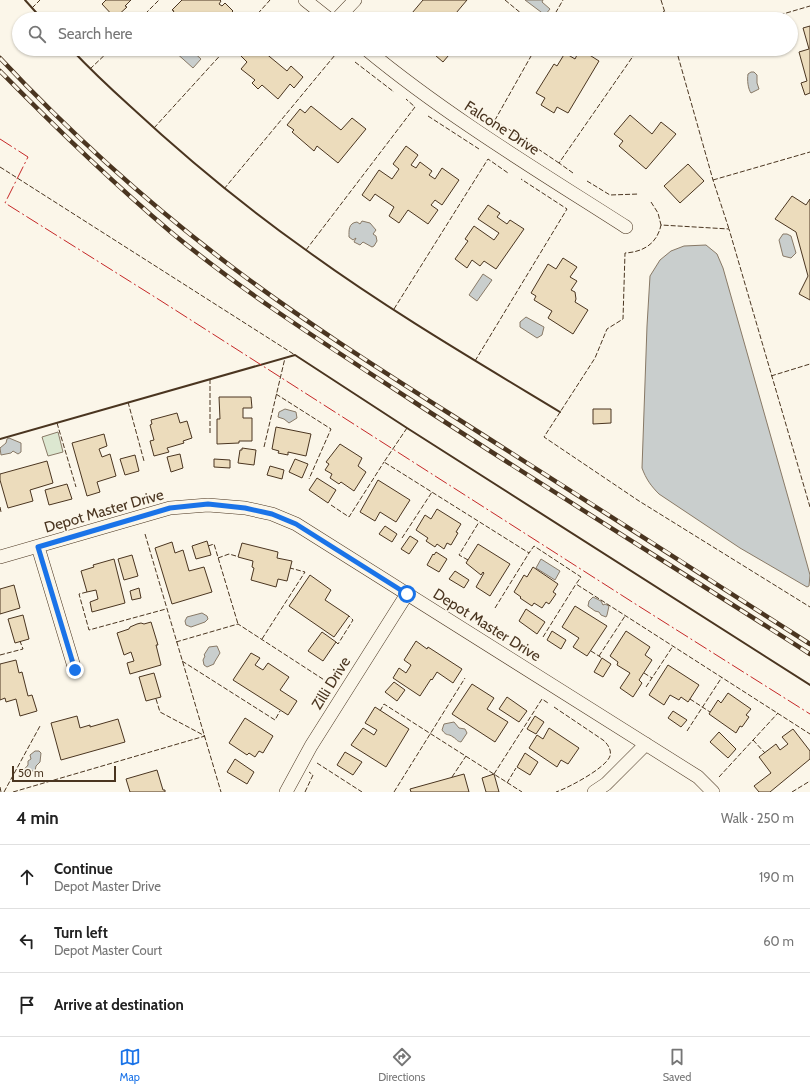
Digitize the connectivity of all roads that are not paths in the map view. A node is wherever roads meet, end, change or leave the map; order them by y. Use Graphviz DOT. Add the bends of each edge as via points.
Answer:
graph roads {
  1 [pos="305,0"];
  2 [pos="355,0"];
  3 [pos="320,12"];
  4 [pos="344,12"];
  5 [pos="374,56"];
  6 [pos="626,227"];
  7 [pos="38,547"];
  8 [pos="0,557"];
  9 [pos="407,594"];
  10 [pos="75,670"];
  11 [pos="646,744"];
  12 [pos="286,792"];
  13 [pos="594,792"];
  14 [pos="713,792"];
  1 -- 3 [label="street"];
  2 -- 4 [label="street"];
  5 -- 6 [label="street, Falcone Drive" via="400,78 469,127"];
  7 -- 8 [label="street, Depot Master Drive"];
  7 -- 9 [label="street, Depot Master Drive" via="170,508 208,504 245,508 272,514 296,524"];
  7 -- 10 [label="street"];
  9 -- 11 [label="street, Depot Master Drive"];
  9 -- 12 [label="street, Zilli Drive" via="310,746"];
  11 -- 13 [label="street" via="606,784"];
  11 -- 14 [label="street, Depot Master Drive" via="698,777"];
}
